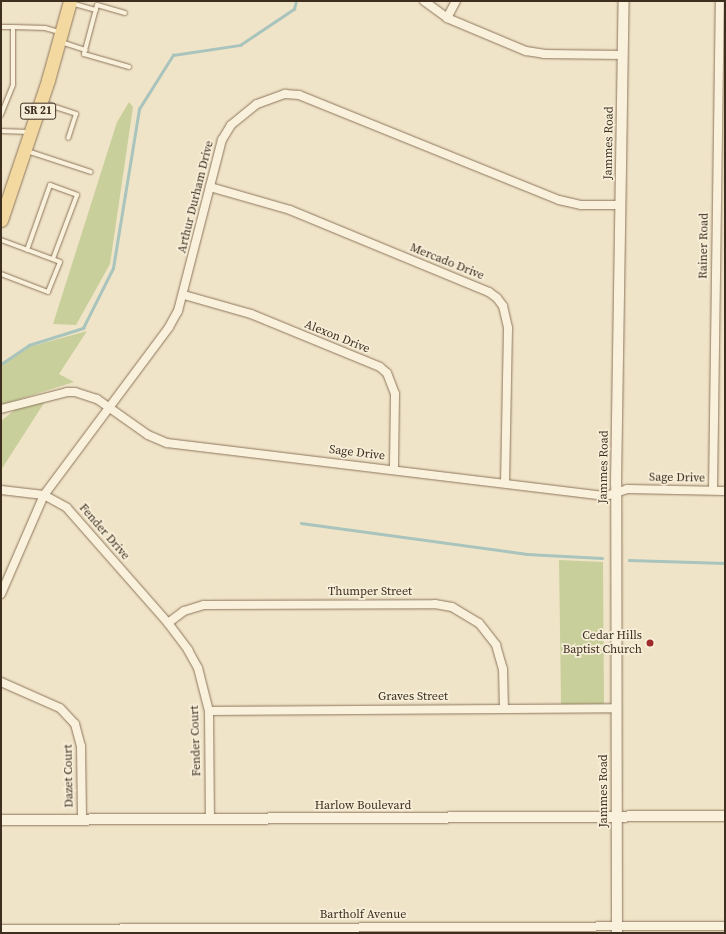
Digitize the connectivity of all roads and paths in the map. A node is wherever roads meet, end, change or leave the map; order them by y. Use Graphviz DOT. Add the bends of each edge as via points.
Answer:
graph roads {
  1 [pos="424,1"];
  2 [pos="456,1"];
  3 [pos="624,1"];
  4 [pos="720,1"];
  5 [pos="70,2"];
  6 [pos="96,10"];
  7 [pos="125,13"];
  8 [pos="447,18"];
  9 [pos="1,27"];
  10 [pos="13,27"];
  11 [pos="60,37"];
  12 [pos="86,50"];
  13 [pos="623,55"];
  14 [pos="129,67"];
  15 [pos="41,102"];
  16 [pos="1,115"];
  17 [pos="1,131"];
  18 [pos="31,132"];
  19 [pos="68,138"];
  20 [pos="25,150"];
  21 [pos="92,172"];
  22 [pos="210,187"];
  23 [pos="621,205"];
  24 [pos="1,220"];
  25 [pos="1,240"];
  26 [pos="27,250"];
  27 [pos="53,259"];
  28 [pos="1,274"];
  29 [pos="184,295"];
  30 [pos="110,408"];
  31 [pos="1,409"];
  32 [pos="394,470"];
  33 [pos="505,483"];
  34 [pos="1,490"];
  35 [pos="713,490"];
  36 [pos="725,491"];
  37 [pos="616,492"];
  38 [pos="44,495"];
  39 [pos="1,594"];
  40 [pos="168,623"];
  41 [pos="1,682"];
  42 [pos="616,708"];
  43 [pos="504,709"];
  44 [pos="209,711"];
  45 [pos="725,816"];
  46 [pos="617,817"];
  47 [pos="1,820"];
  48 [pos="82,820"];
  49 [pos="210,820"];
  50 [pos="725,926"];
  51 [pos="1,929"];
  52 [pos="617,930"];
  1 -- 8 [label="street"];
  2 -- 8 [label="street"];
  3 -- 13 [label="street, Jammes Road"];
  4 -- 35 [label="street, Rainer Road"];
  5 -- 6 [label="lane"];
  5 -- 11 [label="main road, SR 21"];
  6 -- 7 [label="lane" via="97,5"];
  6 -- 12 [label="lane"];
  8 -- 13 [label="street" via="526,51 544,54"];
  9 -- 10 [label="lane"];
  10 -- 11 [label="lane" via="44,28"];
  10 -- 16 [label="lane" via="13,85"];
  11 -- 12 [label="lane"];
  11 -- 15 [label="main road, SR 21"];
  12 -- 14 [label="lane" via="84,54"];
  13 -- 23 [label="street, Jammes Road"];
  15 -- 18 [label="main road, SR 21"];
  15 -- 19 [label="lane" via="76,114"];
  17 -- 18 [label="lane"];
  18 -- 20 [label="main road, SR 21"];
  20 -- 21 [label="lane"];
  20 -- 24 [label="main road, SR 21"];
  22 -- 23 [label="street, Arthur Durham Drive" via="222,140 231,125 257,104 285,94 300,95 559,200 581,205"];
  22 -- 29 [label="street, Arthur Durham Drive"];
  22 -- 33 [label="street, Mercado Drive" via="290,210 489,292 497,298 503,306 508,328"];
  23 -- 37 [label="street, Jammes Road"];
  25 -- 26 [label="lane"];
  26 -- 27 [label="lane"];
  26 -- 27 [label="lane" via="50,185 77,195"];
  27 -- 28 [label="lane" via="60,262 48,292"];
  29 -- 30 [label="street, Arthur Durham Drive" via="169,327"];
  29 -- 32 [label="street, Alexon Drive" via="251,314 387,373 395,394"];
  30 -- 31 [label="street, Sage Drive" via="85,394 67,392"];
  30 -- 32 [label="street, Sage Drive" via="148,435 168,443"];
  30 -- 38 [label="street, Arthur Durham Drive"];
  32 -- 33 [label="street, Sage Drive"];
  33 -- 37 [label="street, Sage Drive" via="606,496"];
  34 -- 38 [label="street, Fender Drive"];
  35 -- 36 [label="street, Sage Drive"];
  35 -- 37 [label="street, Sage Drive" via="627,489"];
  37 -- 42 [label="street, Jammes Road"];
  38 -- 39 [label="street, Arthur Durham Drive"];
  38 -- 40 [label="street, Fender Drive" via="67,508"];
  40 -- 43 [label="street, Thumper Street" via="184,611 204,605 435,604 452,607 479,623 496,645 504,669"];
  40 -- 44 [label="street, Fender Court" via="198,668"];
  41 -- 48 [label="street, Dazet Court" via="60,708 75,724 81,746"];
  42 -- 43 [label="street, Graves Street"];
  42 -- 46 [label="street, Jammes Road"];
  43 -- 44 [label="street, Graves Street"];
  44 -- 49 [label="street, Fender Court"];
  45 -- 46 [label="street, Harlow Boulevard"];
  46 -- 49 [label="street, Harlow Boulevard"];
  46 -- 52 [label="street, Jammes Road"];
  47 -- 48 [label="street, Harlow Boulevard"];
  48 -- 49 [label="street, Harlow Boulevard"];
  50 -- 52 [label="street, Bartholf Avenue"];
  51 -- 52 [label="street, Bartholf Avenue"];
}
